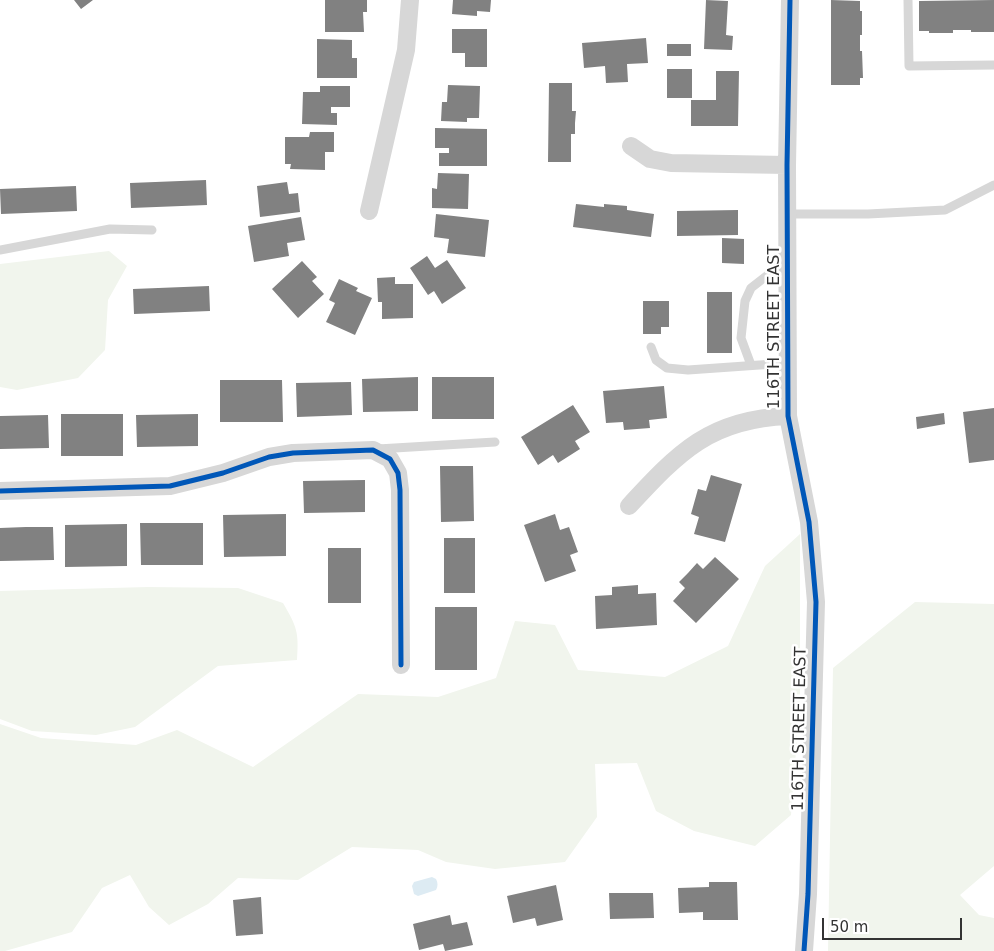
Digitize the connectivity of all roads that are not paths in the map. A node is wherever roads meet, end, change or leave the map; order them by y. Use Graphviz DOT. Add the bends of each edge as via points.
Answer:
graph roads {
  1 [pos="410,0"];
  2 [pos="790,0"];
  3 [pos="908,0"];
  4 [pos="994,65"];
  5 [pos="632,146"];
  6 [pos="787,165"];
  7 [pos="994,185"];
  8 [pos="369,211"];
  9 [pos="788,214"];
  10 [pos="152,230"];
  11 [pos="0,250"];
  12 [pos="788,259"];
  13 [pos="651,346"];
  14 [pos="788,363"];
  15 [pos="751,365"];
  16 [pos="788,416"];
  17 [pos="495,442"];
  18 [pos="373,450"];
  19 [pos="0,491"];
  20 [pos="629,506"];
  21 [pos="401,665"];
  22 [pos="804,951"];
  1 -- 8 [label="street" via="406,50"];
  2 -- 6 [label="street, 116TH STREET EAST"];
  3 -- 4 [label="lane" via="909,66"];
  5 -- 6 [label="street" via="650,159 671,163"];
  6 -- 9 [label="street, 116TH STREET EAST"];
  7 -- 9 [label="lane" via="945,210"];
  9 -- 12 [label="street, 116TH STREET EAST"];
  10 -- 11 [label="lane" via="110,229"];
  12 -- 14 [label="street, 116TH STREET EAST"];
  12 -- 15 [label="lane" via="751,288 745,301 741,338"];
  13 -- 15 [label="lane" via="656,360 666,368 688,370"];
  14 -- 15 [label="lane"];
  14 -- 16 [label="street, 116TH STREET EAST"];
  16 -- 20 [label="street" via="746,420 722,428 693,444"];
  16 -- 22 [label="street, 116TH STREET EAST" via="809,522 816,602"];
  17 -- 18 [label="lane"];
  18 -- 19 [label="street" via="269,457 170,486"];
  18 -- 21 [label="street" via="390,459 398,472"];
}
